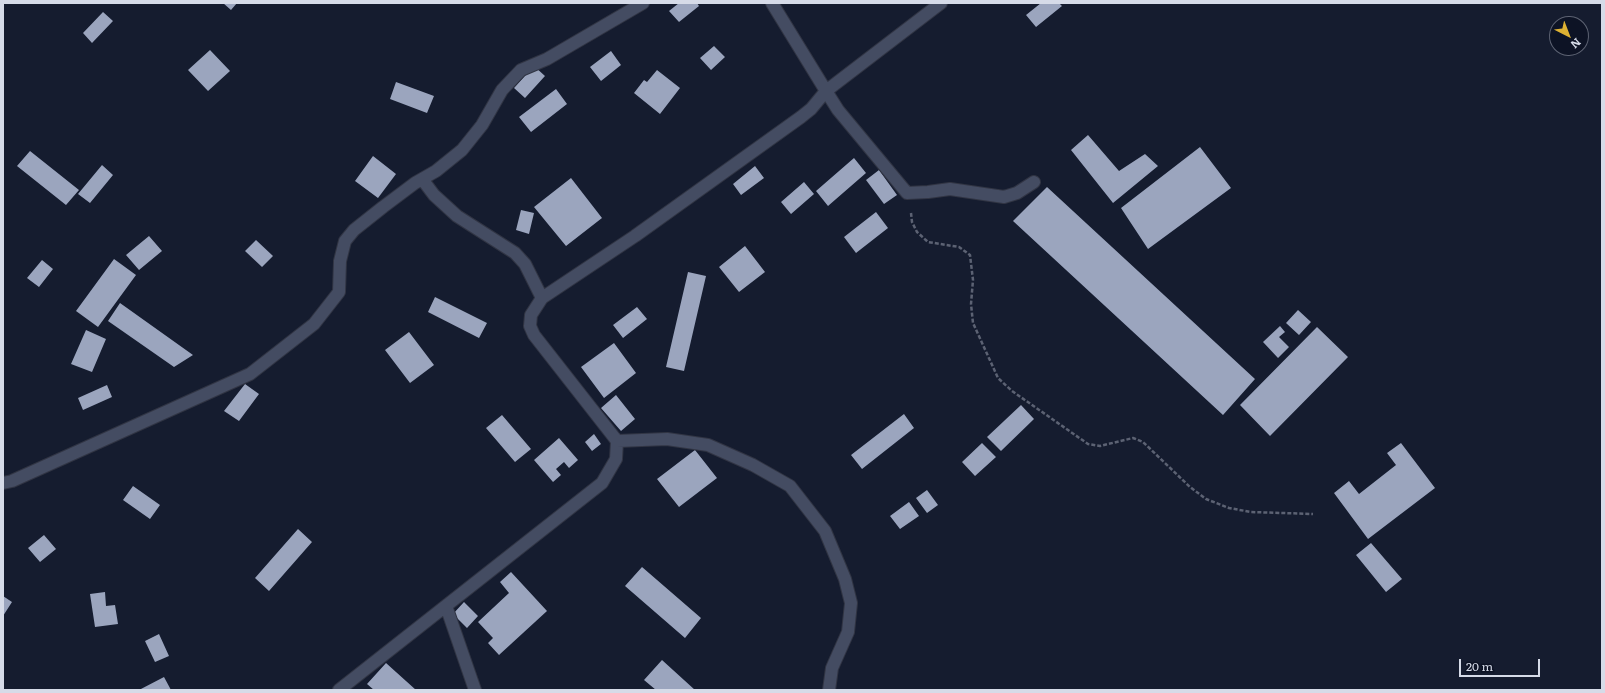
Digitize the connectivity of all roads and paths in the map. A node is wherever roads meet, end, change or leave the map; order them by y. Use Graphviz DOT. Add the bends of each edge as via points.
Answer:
graph roads {
  1 [pos="643,3"];
  2 [pos="772,3"];
  3 [pos="941,3"];
  4 [pos="826,91"];
  5 [pos="422,179"];
  6 [pos="1034,182"];
  7 [pos="907,193"];
  8 [pos="542,298"];
  9 [pos="617,441"];
  10 [pos="3,483"];
  11 [pos="1313,514"];
  12 [pos="446,606"];
  13 [pos="339,690"];
  14 [pos="475,690"];
  15 [pos="829,690"];
  1 -- 5 [label="street" via="547,59 521,70 502,90 482,125 462,150"];
  2 -- 4 [label="street"];
  3 -- 4 [label="street"];
  4 -- 7 [label="street" via="838,110"];
  4 -- 8 [label="street" via="801,117 635,236"];
  5 -- 8 [label="street" via="434,195 457,216 515,253 525,264"];
  5 -- 10 [label="street" via="354,230 345,241 340,261 339,292 314,324 250,374"];
  6 -- 7 [label="street" via="1017,193 1004,197 950,189"];
  7 -- 11 [label="path" via="912,222 917,232 928,242 959,246 970,255 973,323 998,378 1012,391 1088,444 1100,446 1133,438 1143,442 1206,499 1229,508 1252,512"];
  8 -- 9 [label="street" via="531,315 530,326 534,334"];
  9 -- 12 [label="street" via="616,460 602,483"];
  9 -- 15 [label="street" via="667,439 708,445 753,465 790,486 825,531 845,579 850,603 848,632 832,668"];
  12 -- 13 [label="street"];
  12 -- 14 [label="street"];
}
